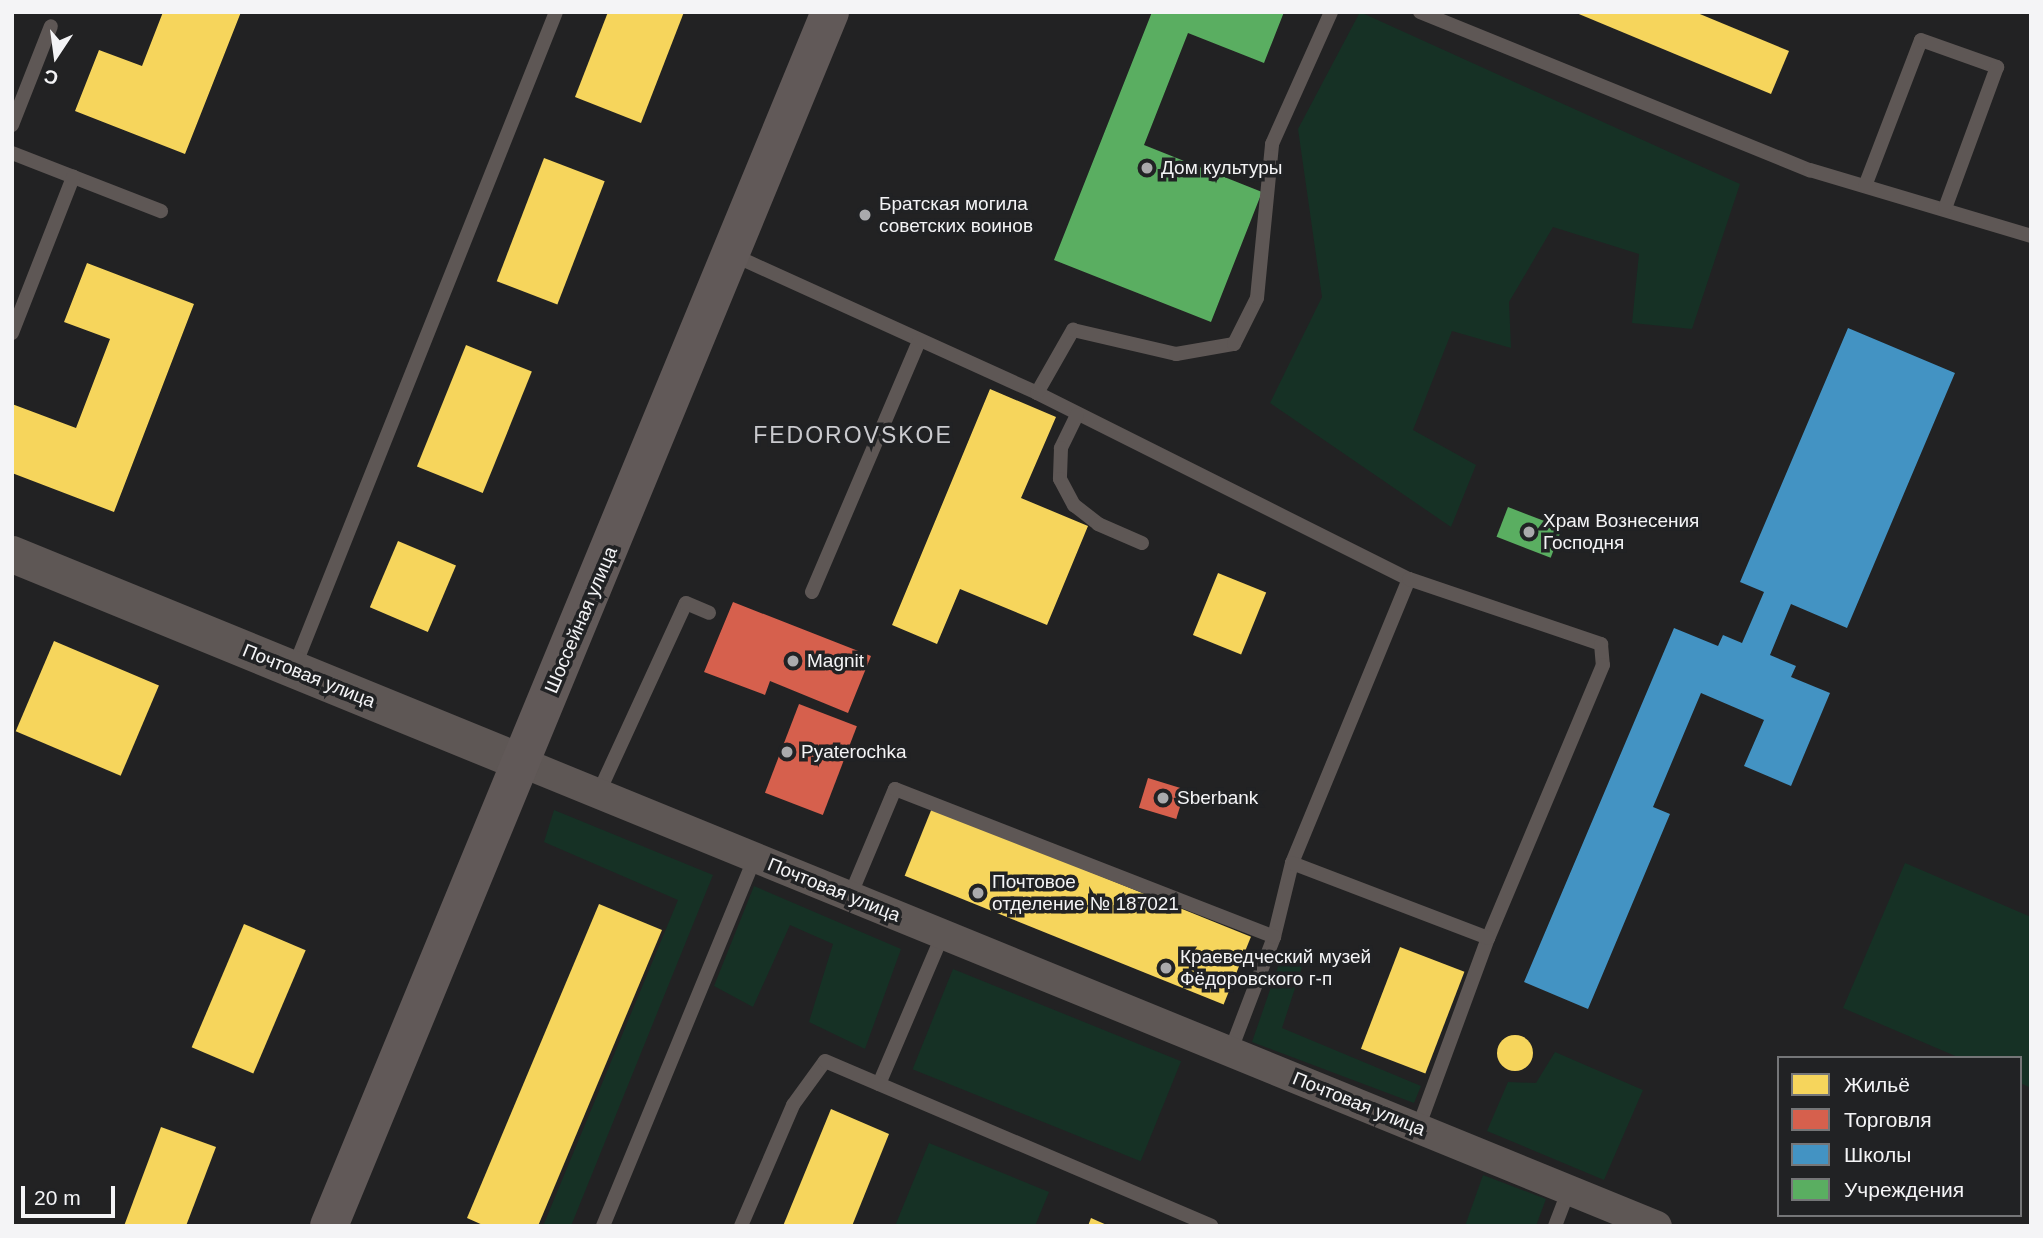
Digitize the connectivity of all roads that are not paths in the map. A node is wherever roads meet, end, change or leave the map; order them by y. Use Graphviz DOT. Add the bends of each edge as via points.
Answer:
graph roads {
  1 [pos="556,12"];
  2 [pos="830,12"];
  3 [pos="1331,12"];
  4 [pos="1420,12"];
  5 [pos="51,26"];
  6 [pos="12,125"];
  7 [pos="12,153"];
  8 [pos="73,177"];
  9 [pos="1865,186"];
  10 [pos="1945,208"];
  11 [pos="161,211"];
  12 [pos="2031,236"];
  13 [pos="733,255"];
  14 [pos="12,332"];
  15 [pos="919,341"];
  16 [pos="1037,393"];
  17 [pos="1077,415"];
  18 [pos="1142,543"];
  19 [pos="12,554"];
  20 [pos="1409,579"];
  21 [pos="811,592"];
  22 [pos="709,612"];
  23 [pos="293,669"];
  24 [pos="521,762"];
  25 [pos="598,794"];
  26 [pos="755,858"];
  27 [pos="1292,863"];
  28 [pos="850,896"];
  29 [pos="943,934"];
  30 [pos="1274,937"];
  31 [pos="1488,938"];
  32 [pos="1230,1052"];
  33 [pos="879,1084"];
  34 [pos="1418,1128"];
  35 [pos="1569,1190"];
  36 [pos="1192,1222"];
  37 [pos="329,1226"];
  38 [pos="603,1226"];
  39 [pos="741,1226"];
  40 [pos="1211,1226"];
  41 [pos="1555,1226"];
  42 [pos="1657,1226"];
  1 -- 23 [label="lane"];
  2 -- 13 [label="main road, Шоссейная улица"];
  3 -- 16 [label="lane" via="1272,144 1257,298 1234,344 1176,354 1073,330"];
  4 -- 9 [label="lane" via="1810,170"];
  5 -- 6 [label="lane"];
  7 -- 8 [label="lane"];
  8 -- 11 [label="lane"];
  8 -- 14 [label="lane"];
  9 -- 10 [label="lane"];
  9 -- 10 [label="lane" via="1921,40 1997,67"];
  10 -- 12 [label="lane"];
  13 -- 15 [label="lane"];
  13 -- 24 [label="main road, Шоссейная улица"];
  15 -- 16 [label="lane"];
  15 -- 21 [label="lane"];
  16 -- 17 [label="lane"];
  17 -- 18 [label="lane" via="1061,449 1060,479 1074,505 1098,524"];
  17 -- 20 [label="lane"];
  19 -- 23 [label="street, Почтовая улица"];
  20 -- 27 [label="lane"];
  20 -- 31 [label="lane" via="1601,644 1603,665"];
  22 -- 25 [label="lane" via="686,603"];
  23 -- 24 [label="street, Почтовая улица"];
  24 -- 25 [label="street, Почтовая улица"];
  24 -- 37 [label="main road, Шоссейная улица"];
  25 -- 26 [label="street, Почтовая улица"];
  26 -- 28 [label="street, Почтовая улица"];
  26 -- 38 [label="lane"];
  27 -- 30 [label="lane"];
  27 -- 31 [label="lane"];
  28 -- 29 [label="street, Почтовая улица"];
  28 -- 30 [label="lane" via="895,789"];
  29 -- 32 [label="street, Почтовая улица"];
  29 -- 33 [label="lane"];
  30 -- 32 [label="lane"];
  31 -- 34 [label="lane"];
  32 -- 34 [label="street, Почтовая улица"];
  33 -- 36 [label="lane"];
  33 -- 39 [label="lane" via="825,1061 793,1105"];
  34 -- 35 [label="street, Почтовая улица"];
  35 -- 41 [label="lane"];
  35 -- 42 [label="street, Почтовая улица"];
  36 -- 40 [label="lane"];
}
